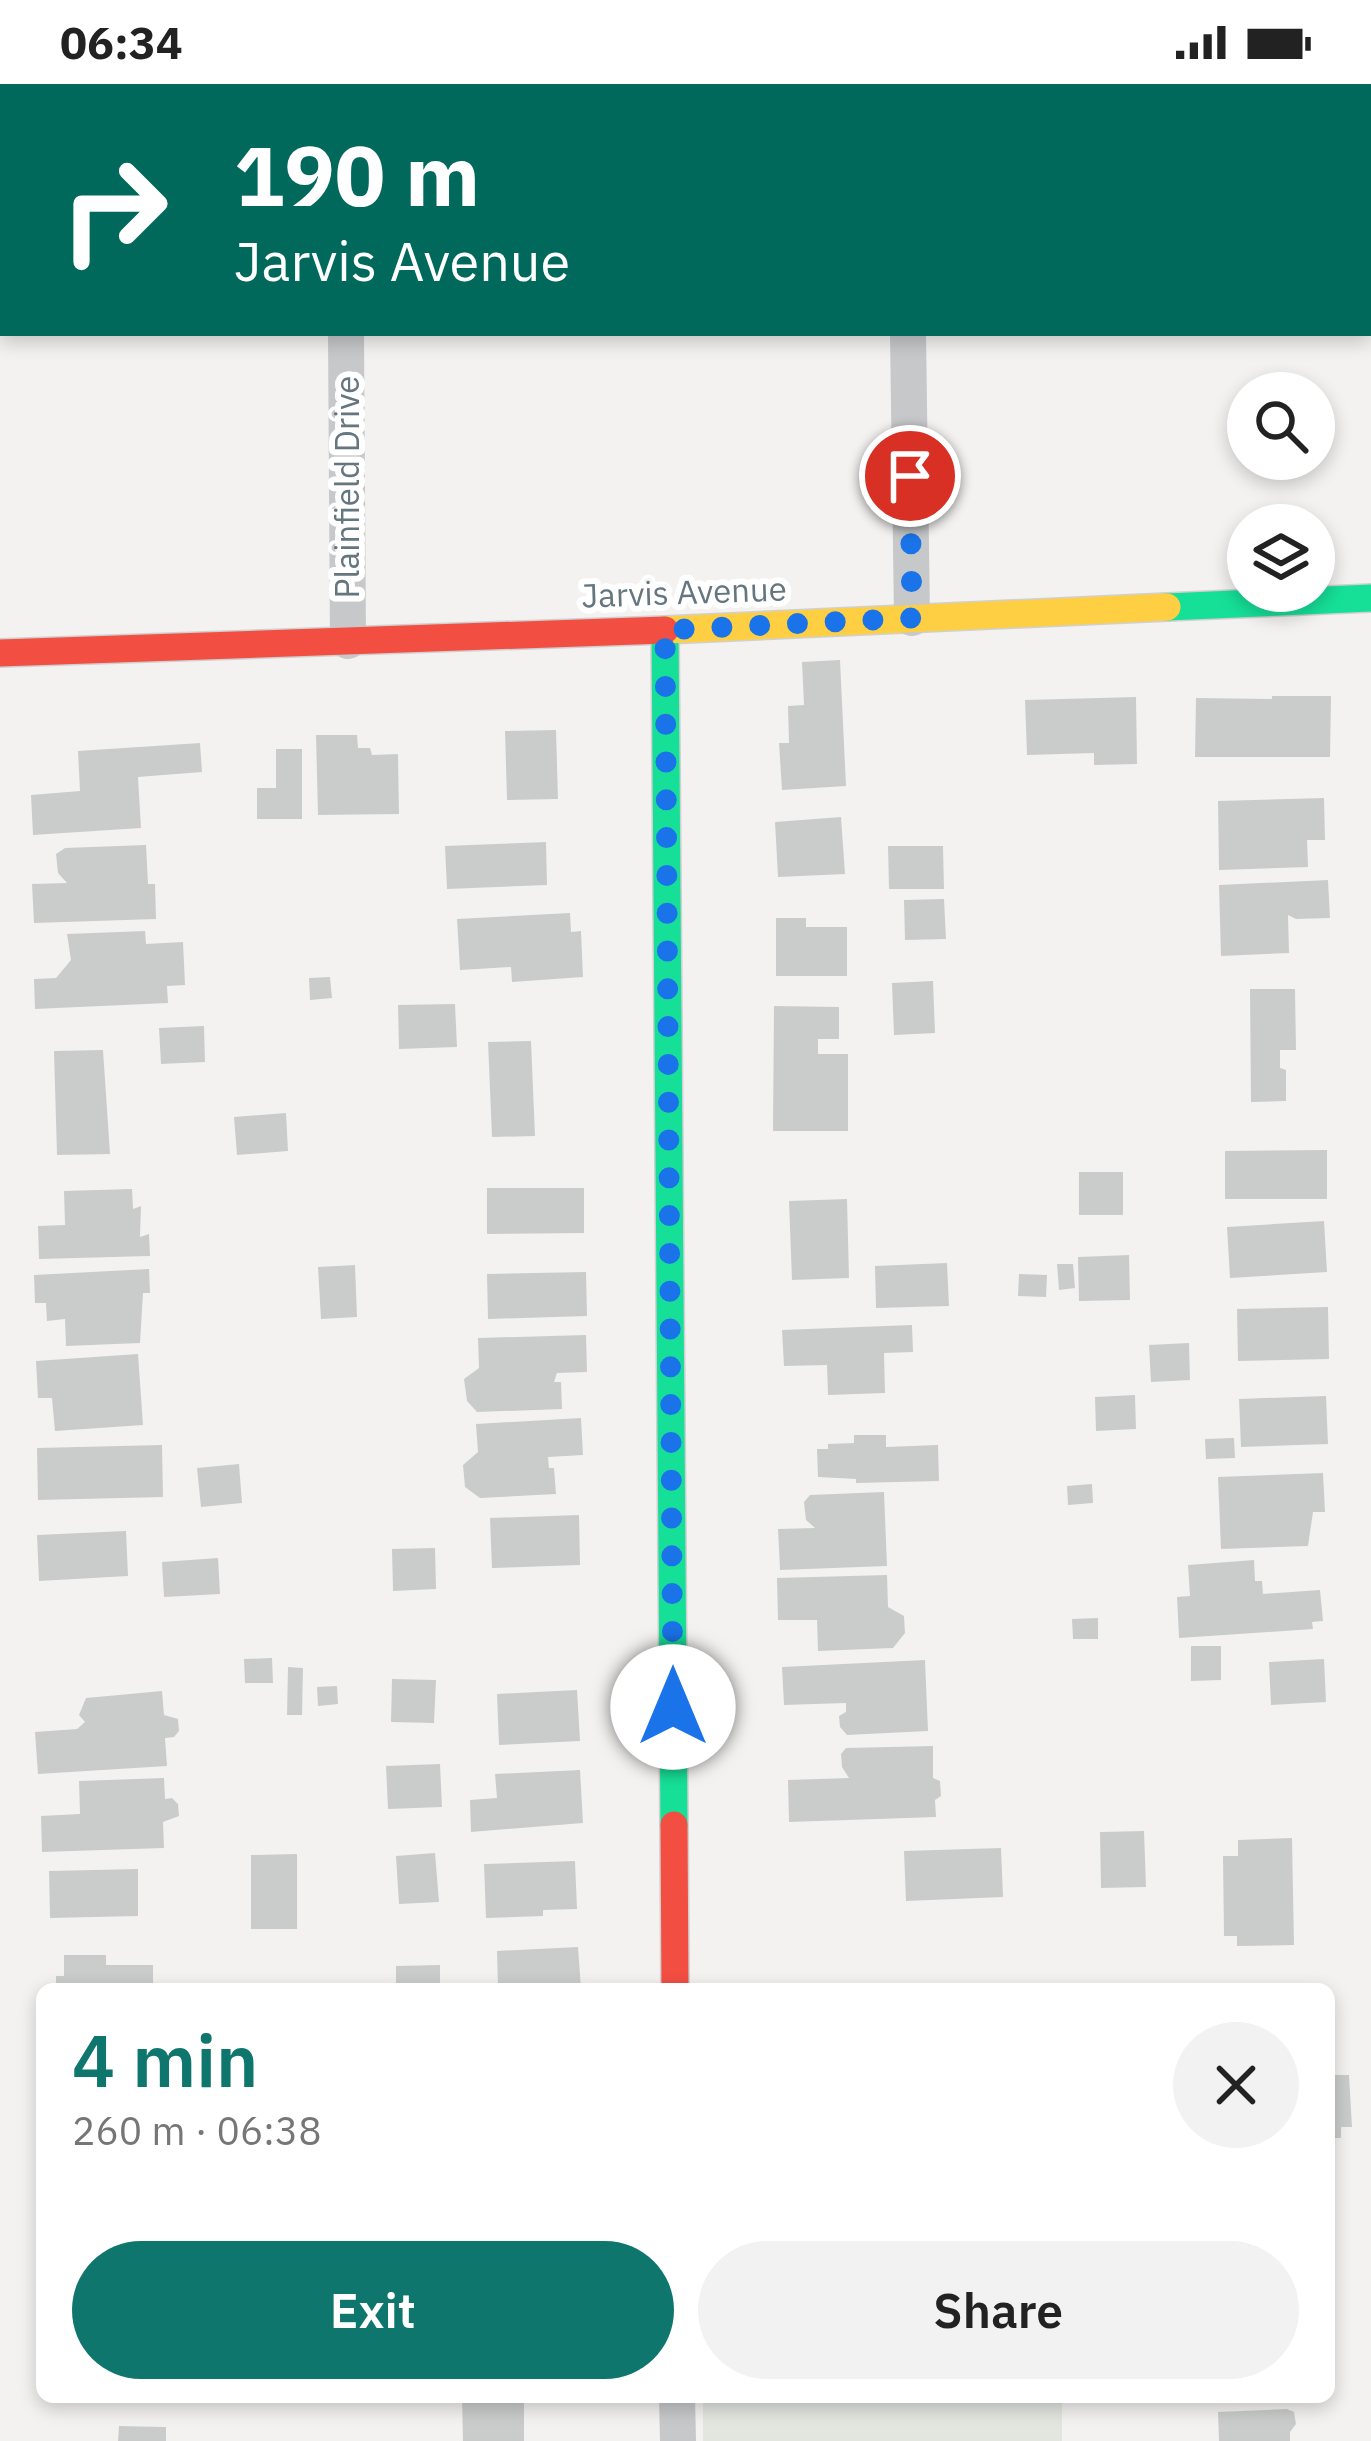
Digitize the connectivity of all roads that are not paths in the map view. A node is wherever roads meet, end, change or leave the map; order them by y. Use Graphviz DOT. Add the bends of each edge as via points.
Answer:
graph roads {
  1 [pos="346,336"];
  2 [pos="908,336"];
  3 [pos="1371,598"];
  4 [pos="912,618"];
  5 [pos="665,630"];
  6 [pos="348,640"];
  7 [pos="0,652"];
  8 [pos="675,1983"];
  9 [pos="677,2403"];
  10 [pos="678,2441"];
  1 -- 6 [label="street, Plainfield Drive"];
  2 -- 4 [label="street"];
  3 -- 4 [label="street, Jarvis Avenue"];
  4 -- 5 [label="street, Jarvis Avenue"];
  5 -- 6 [label="street, Jarvis Avenue"];
  5 -- 8 [label="street"];
  6 -- 7 [label="street, Jarvis Avenue"];
  9 -- 10 [label="street"];
}
